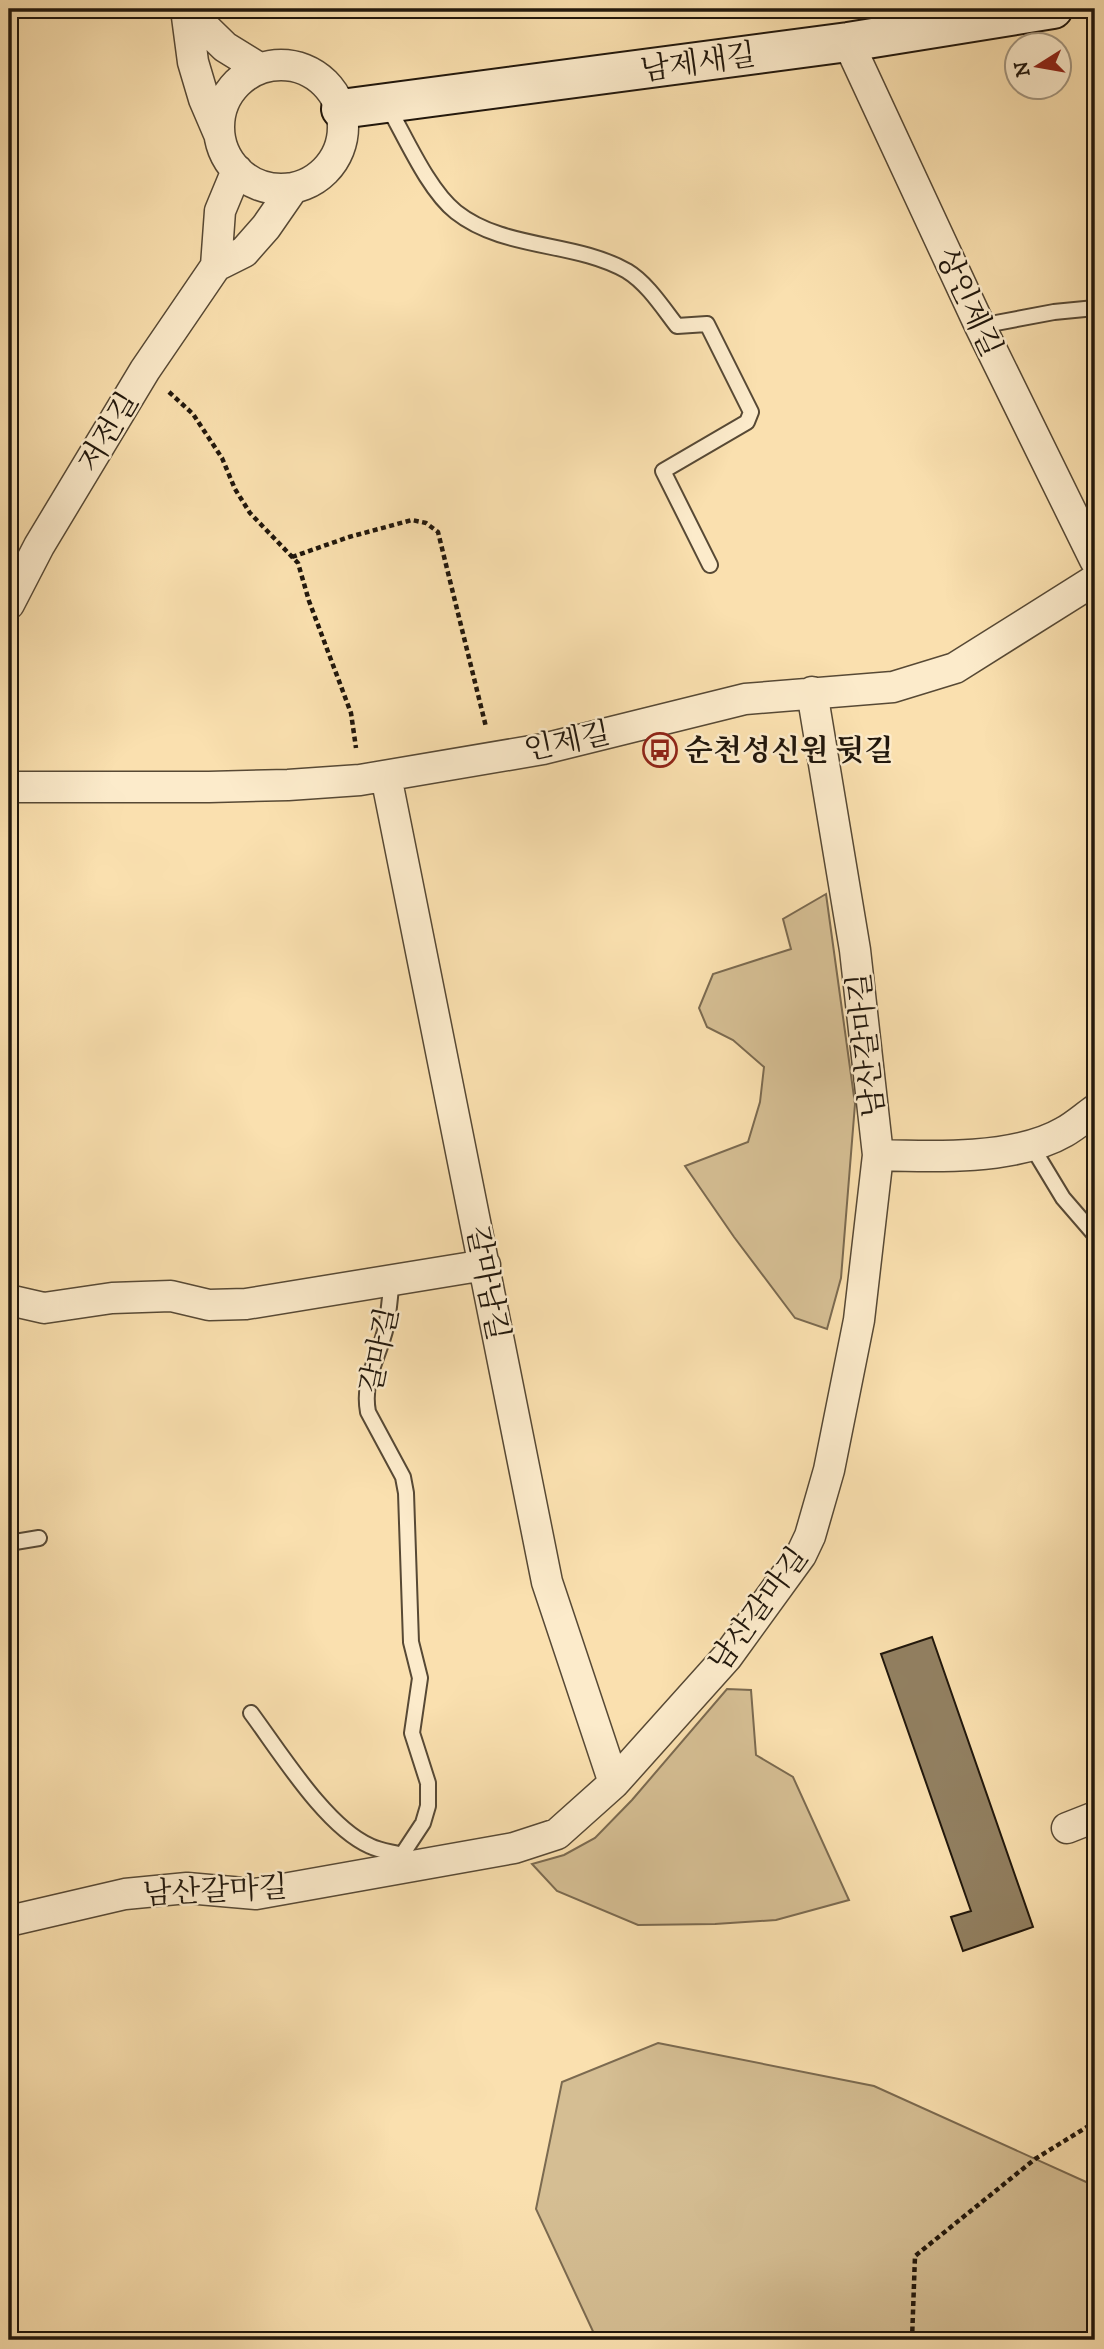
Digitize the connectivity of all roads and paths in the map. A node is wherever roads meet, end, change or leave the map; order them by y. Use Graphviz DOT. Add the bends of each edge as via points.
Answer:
graph roads {
  1 [pos="1053,9"];
  2 [pos="186,10"];
  3 [pos="848,42"];
  4 [pos="260,68"];
  5 [pos="386,103"];
  6 [pos="341,109"];
  7 [pos="219,134"];
  8 [pos="237,170"];
  9 [pos="293,188"];
  10 [pos="216,266"];
  11 [pos="1095,308"];
  12 [pos="980,327"];
  13 [pos="145,370"];
  14 [pos="39,546"];
  15 [pos="9,551"];
  16 [pos="292,557"];
  17 [pos="1095,560"];
  18 [pos="710,565"];
  19 [pos="1095,580"];
  20 [pos="9,604"];
  21 [pos="812,692"];
  22 [pos="492,756"];
  23 [pos="373,778"];
  24 [pos="9,787"];
  25 [pos="1095,1110"];
  26 [pos="1031,1145"];
  27 [pos="878,1155"];
  28 [pos="1095,1235"];
  29 [pos="485,1265"];
  30 [pos="392,1279"];
  31 [pos="9,1300"];
  32 [pos="39,1538"];
  33 [pos="9,1543"];
  34 [pos="251,1713"];
  35 [pos="614,1783"];
  36 [pos="1095,1817"];
  37 [pos="1067,1828"];
  38 [pos="397,1862"];
  39 [pos="9,1921"];
  40 [pos="1095,2122"];
  41 [pos="912,2340"];
  1 -- 3 [label="street, 남제새길"];
  2 -- 4 [label="street" via="225,47"];
  2 -- 7 [label="street" via="193,62"];
  3 -- 5 [label="street, 남제새길"];
  3 -- 12 [label="street, 상인제길"];
  4 -- 6 [label="street" via="279,64 318,76"];
  4 -- 7 [label="street" via="228,94 220,113"];
  5 -- 6 [label="street, 남제새길"];
  5 -- 18 [label="lane" via="439,196 456,212 482,229 628,271 677,326 707,324 751,412 747,422 663,471"];
  6 -- 9 [label="street" via="339,150 328,167"];
  7 -- 8 [label="street"];
  8 -- 9 [label="street" via="253,182"];
  8 -- 10 [label="street" via="220,211"];
  9 -- 10 [label="street, 저전길" via="244,252"];
  10 -- 13 [label="street, 저전길"];
  11 -- 12 [label="lane"];
  12 -- 17 [label="street, 상인제길"];
  13 -- 14 [label="street, 저전길"];
  13 -- 16 [label="path" via="193,414 250,513"];
  14 -- 15 [label="street"];
  14 -- 20 [label="street, 저전길"];
  16 -- 22 [label="path" via="412,520 438,532"];
  16 -- 23 [label="path" via="298,563"];
  19 -- 21 [label="street, 인제길" via="955,668 893,687"];
  21 -- 22 [label="street, 인제길" via="745,699 542,749"];
  21 -- 27 [label="street, 남산갈마길" via="855,950"];
  22 -- 23 [label="street, 인제길"];
  23 -- 24 [label="street, 인제길" via="209,788"];
  23 -- 29 [label="street, 갈마남길"];
  25 -- 26 [label="street" via="1064,1133"];
  26 -- 27 [label="street" via="992,1153"];
  26 -- 28 [label="lane" via="1063,1198"];
  27 -- 35 [label="street, 남산갈마길" via="859,1320 830,1470 810,1536 784,1581 727,1657"];
  29 -- 30 [label="street"];
  29 -- 35 [label="street, 갈마남길" via="547,1582"];
  30 -- 31 [label="street, 갈마길" via="246,1304 209,1306 171,1296 112,1298 44,1308"];
  30 -- 38 [label="lane, 갈마길" via="385,1329 370,1367 366,1400 403,1477 406,1493 411,1642 420,1678 412,1733 428,1783 429,1807"];
  32 -- 33 [label="lane"];
  34 -- 38 [label="lane" via="312,1793 351,1835"];
  35 -- 38 [label="street, 남산갈마길" via="557,1834 514,1848"];
  36 -- 37 [label="street"];
  38 -- 39 [label="street, 남산갈마길" via="256,1894 187,1888 125,1895"];
  40 -- 41 [label="path" via="1035,2159 915,2256"];
}
